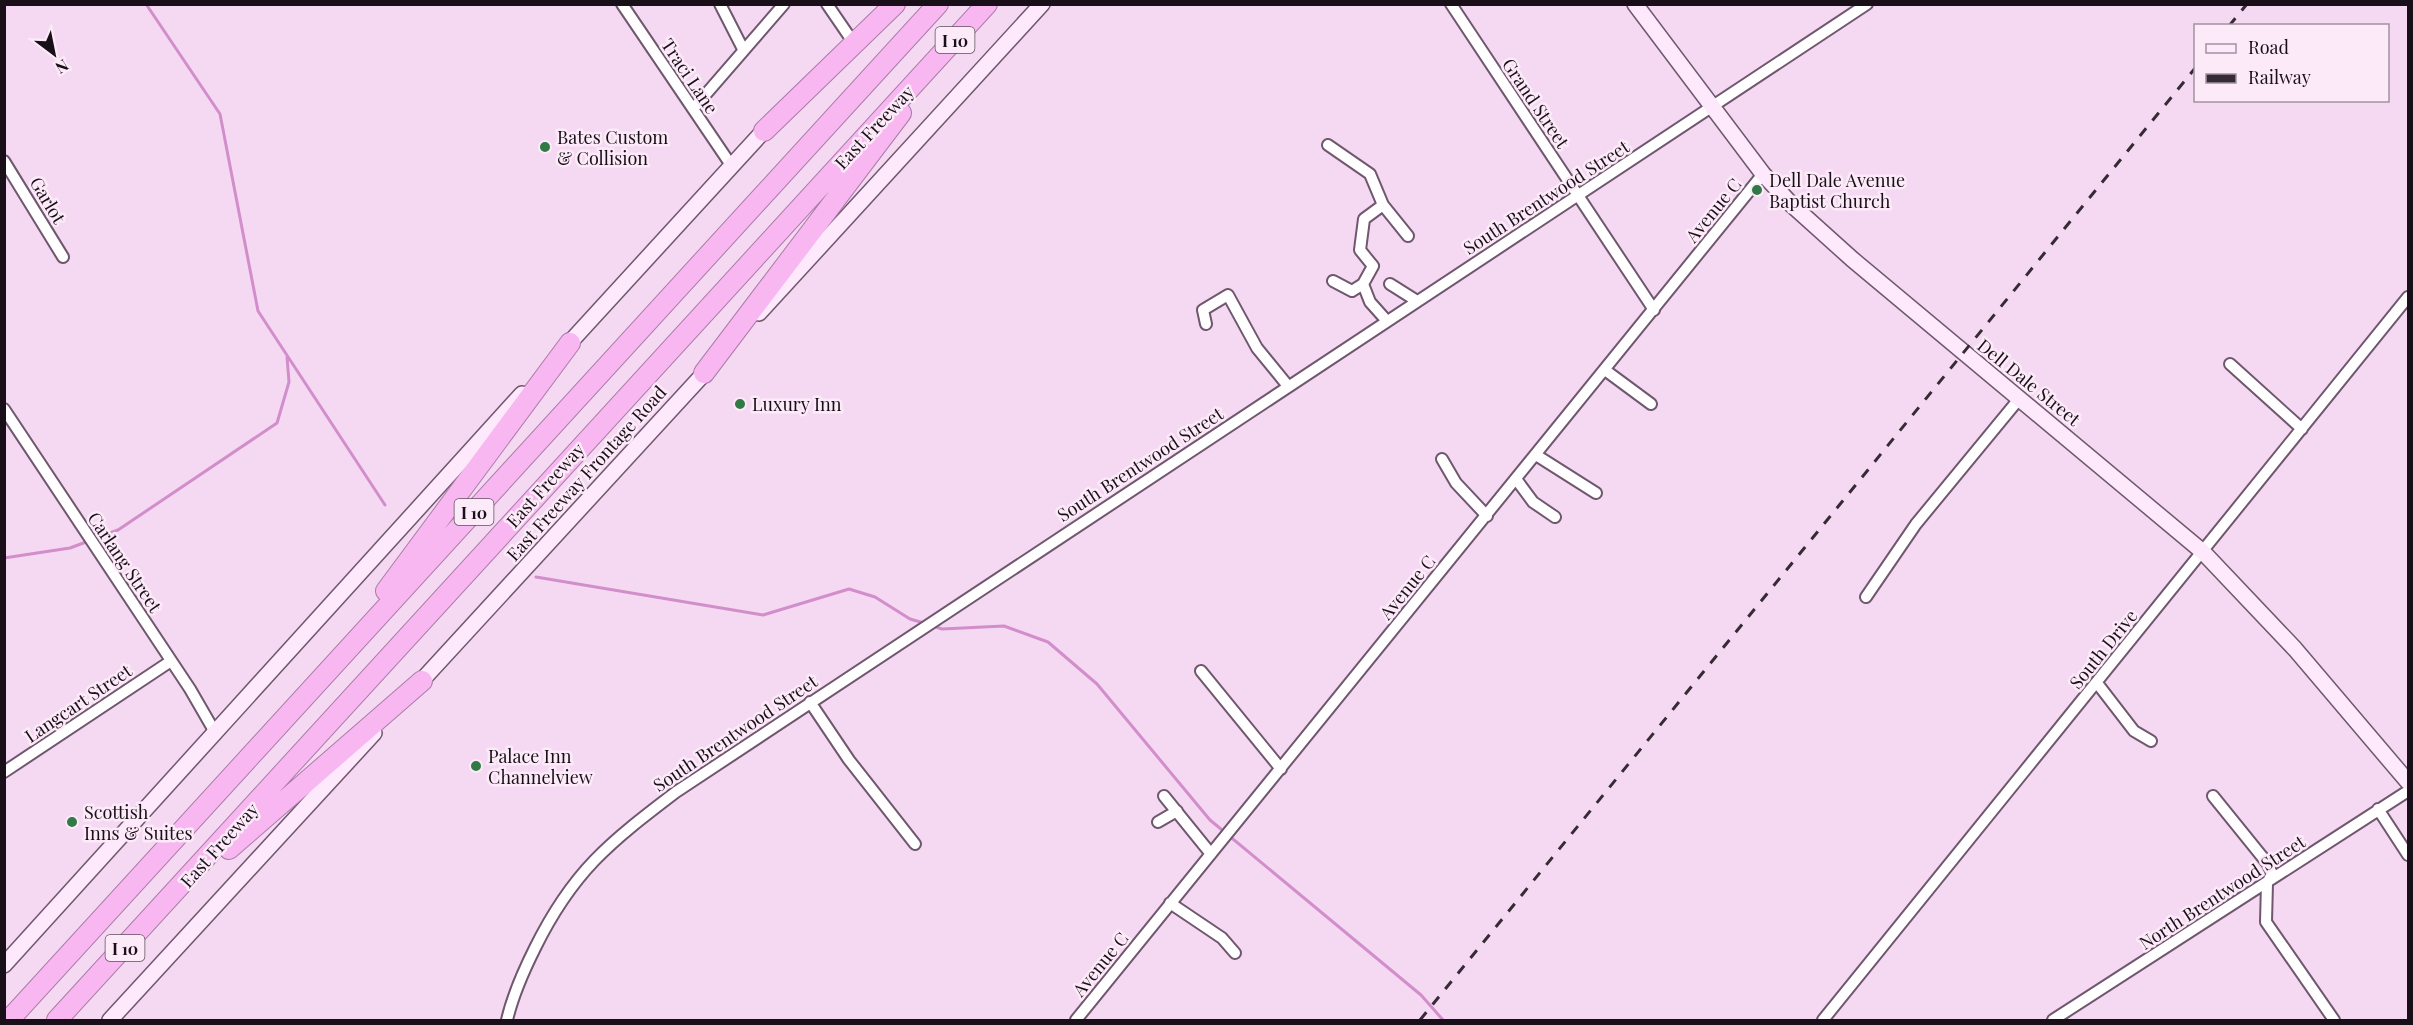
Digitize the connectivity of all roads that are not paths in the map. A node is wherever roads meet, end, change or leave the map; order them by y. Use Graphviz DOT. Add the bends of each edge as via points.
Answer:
graph roads {
  1 [pos="622,4"];
  2 [pos="720,4"];
  3 [pos="784,4"];
  4 [pos="828,4"];
  5 [pos="883,4"];
  6 [pos="896,4"];
  7 [pos="938,4"];
  8 [pos="987,4"];
  9 [pos="1042,4"];
  10 [pos="1451,4"];
  11 [pos="1635,4"];
  12 [pos="1867,4"];
  13 [pos="851,39"];
  14 [pos="743,49"];
  15 [pos="923,75"];
  16 [pos="1712,106"];
  17 [pos="693,109"];
  18 [pos="764,131"];
  19 [pos="1328,145"];
  20 [pos="4,161"];
  21 [pos="731,165"];
  22 [pos="1763,174"];
  23 [pos="1578,195"];
  24 [pos="1383,205"];
  25 [pos="1408,236"];
  26 [pos="63,257"];
  27 [pos="1333,281"];
  28 [pos="1363,284"];
  29 [pos="1390,284"];
  30 [pos="2409,297"];
  31 [pos="1417,301"];
  32 [pos="1654,310"];
  33 [pos="1387,321"];
  34 [pos="1206,324"];
  35 [pos="570,343"];
  36 [pos="2230,364"];
  37 [pos="1605,370"];
  38 [pos="704,374"];
  39 [pos="1288,387"];
  40 [pos="2019,399"];
  41 [pos="1651,404"];
  42 [pos="4,409"];
  43 [pos="2302,429"];
  44 [pos="1536,455"];
  45 [pos="1442,459"];
  46 [pos="1516,479"];
  47 [pos="1596,493"];
  48 [pos="1486,516"];
  49 [pos="1555,517"];
  50 [pos="2203,552"];
  51 [pos="1866,597"];
  52 [pos="171,661"];
  53 [pos="1201,671"];
  54 [pos="422,681"];
  55 [pos="318,682"];
  56 [pos="2097,683"];
  57 [pos="810,702"];
  58 [pos="216,734"];
  59 [pos="2151,741"];
  60 [pos="1281,769"];
  61 [pos="4,772"];
  62 [pos="2409,782"];
  63 [pos="2409,791"];
  64 [pos="1164,796"];
  65 [pos="2213,796"];
  66 [pos="2378,809"];
  67 [pos="1178,811"];
  68 [pos="1158,822"];
  69 [pos="915,844"];
  70 [pos="1211,854"];
  71 [pos="2409,855"];
  72 [pos="193,875"];
  73 [pos="2267,883"];
  74 [pos="1170,903"];
  75 [pos="1235,953"];
  76 [pos="4,965"];
  77 [pos="9,1020"];
  78 [pos="57,1020"];
  79 [pos="110,1020"];
  80 [pos="507,1020"];
  81 [pos="1076,1020"];
  82 [pos="1823,1020"];
  83 [pos="2053,1020"];
  84 [pos="2334,1020"];
  1 -- 17 [label="street, Traci Lane"];
  2 -- 14 [label="street"];
  3 -- 14 [label="street"];
  4 -- 13 [label="street"];
  5 -- 13 [label="main road"];
  6 -- 18 [label="highway"];
  7 -- 55 [label="highway, East Freeway / I 10"];
  8 -- 15 [label="highway, East Freeway / I 10"];
  9 -- 38 [label="main road, East Freeway Frontage Road"];
  10 -- 23 [label="street, Grand Street"];
  11 -- 16 [label="main road, Dell Dale Street"];
  12 -- 16 [label="street, South Brentwood Street"];
  13 -- 18 [label="main road"];
  14 -- 17 [label="street"];
  15 -- 38 [label="highway" via="894,125"];
  15 -- 72 [label="highway, East Freeway / I 10"];
  16 -- 22 [label="main road, Dell Dale Street"];
  16 -- 23 [label="street, South Brentwood Street"];
  17 -- 21 [label="street, Traci Lane"];
  18 -- 21 [label="main road"];
  19 -- 24 [label="street" via="1370,174"];
  20 -- 26 [label="street, Garlot"];
  21 -- 35 [label="main road"];
  22 -- 32 [label="street, Avenue C"];
  22 -- 40 [label="main road, Dell Dale Street" via="1852,259"];
  23 -- 31 [label="street, South Brentwood Street"];
  23 -- 32 [label="street, Grand Street"];
  24 -- 25 [label="street"];
  24 -- 28 [label="street" via="1364,219 1360,249 1373,266"];
  27 -- 28 [label="street" via="1352,291"];
  28 -- 33 [label="street" via="1370,302"];
  29 -- 31 [label="street"];
  30 -- 43 [label="street, South Drive"];
  31 -- 33 [label="street, South Brentwood Street"];
  32 -- 37 [label="street, Avenue C"];
  33 -- 39 [label="street, South Brentwood Street"];
  34 -- 39 [label="street" via="1203,310 1228,295 1257,348"];
  35 -- 55 [label="highway"];
  35 -- 58 [label="main road" via="316,619"];
  36 -- 43 [label="street"];
  37 -- 41 [label="street"];
  37 -- 44 [label="street, Avenue C"];
  38 -- 54 [label="main road, East Freeway Frontage Road"];
  39 -- 57 [label="street, South Brentwood Street"];
  40 -- 50 [label="main road, Dell Dale Street"];
  40 -- 51 [label="street" via="1916,524"];
  42 -- 52 [label="street, Carlang Street"];
  43 -- 50 [label="street, South Drive"];
  44 -- 46 [label="street, Avenue C"];
  44 -- 47 [label="street"];
  45 -- 48 [label="street" via="1456,483"];
  46 -- 48 [label="street, Avenue C"];
  46 -- 49 [label="street" via="1533,502"];
  48 -- 60 [label="street, Avenue C"];
  50 -- 56 [label="street, South Drive"];
  50 -- 62 [label="main road, Dell Dale Street" via="2295,649"];
  52 -- 58 [label="street, Carlang Street"];
  52 -- 61 [label="street, Langcart Street"];
  53 -- 60 [label="street"];
  54 -- 72 [label="highway" via="240,840"];
  54 -- 79 [label="main road, East Freeway Frontage Road"];
  55 -- 77 [label="highway, East Freeway / I 10"];
  56 -- 59 [label="street" via="2134,730"];
  56 -- 82 [label="street, South Drive"];
  57 -- 69 [label="street" via="849,760"];
  57 -- 80 [label="street, South Brentwood Street" via="676,792 590,863 550,917 521,974"];
  58 -- 76 [label="main road"];
  60 -- 70 [label="street, Avenue C"];
  63 -- 66 [label="street, North Brentwood Street"];
  64 -- 67 [label="street"];
  65 -- 73 [label="street" via="2268,864 2272,874"];
  66 -- 71 [label="street"];
  66 -- 73 [label="street, North Brentwood Street"];
  67 -- 68 [label="street"];
  67 -- 70 [label="street"];
  70 -- 74 [label="street, Avenue C"];
  72 -- 78 [label="highway, East Freeway / I 10"];
  73 -- 83 [label="street, North Brentwood Street"];
  73 -- 84 [label="street" via="2266,922"];
  74 -- 75 [label="street" via="1222,938"];
  74 -- 81 [label="street, Avenue C"];
}
